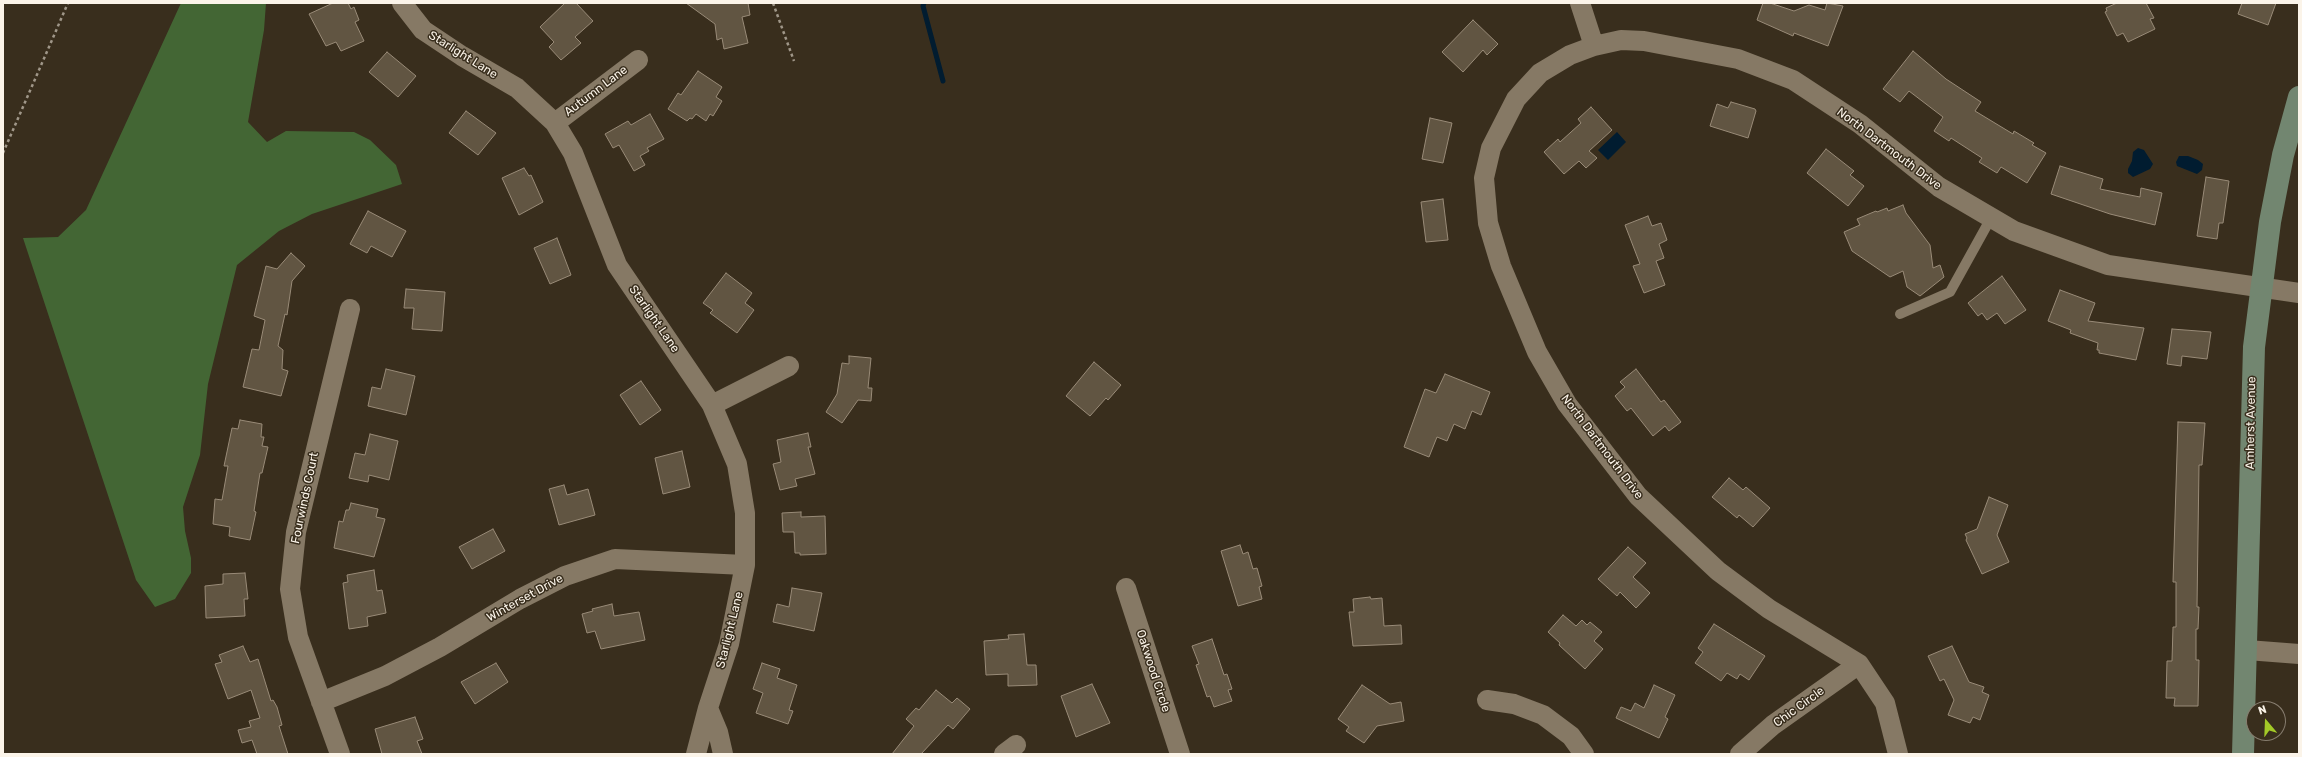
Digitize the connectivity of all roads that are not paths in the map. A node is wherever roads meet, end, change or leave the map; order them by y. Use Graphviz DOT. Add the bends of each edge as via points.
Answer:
graph roads {
  1 [pos="402,3"];
  2 [pos="1580,3"];
  3 [pos="1594,46"];
  4 [pos="638,60"];
  5 [pos="2299,97"];
  6 [pos="555,123"];
  7 [pos="1991,218"];
  8 [pos="2260,287"];
  9 [pos="2299,292"];
  10 [pos="350,309"];
  11 [pos="1900,314"];
  12 [pos="789,366"];
  13 [pos="712,405"];
  14 [pos="745,565"];
  15 [pos="1126,588"];
  16 [pos="2247,650"];
  17 [pos="2299,654"];
  18 [pos="1859,664"];
  19 [pos="1487,700"];
  20 [pos="321,702"];
  21 [pos="708,708"];
  22 [pos="340,754"];
  23 [pos="696,754"];
  24 [pos="722,754"];
  25 [pos="1180,754"];
  26 [pos="1584,754"];
  27 [pos="1740,754"];
  28 [pos="1898,754"];
  29 [pos="2243,754"];
  1 -- 6 [label="street, Starlight Lane" via="423,30 517,88"];
  2 -- 3 [label="street"];
  3 -- 7 [label="street, North Dartmouth Drive" via="1621,40 1644,41 1738,59 1793,80 1860,124 1939,187"];
  3 -- 18 [label="street, North Dartmouth Drive" via="1570,55 1540,73 1516,99 1491,148 1484,178 1488,223 1501,266 1535,346 1567,404 1638,496 1718,571 1769,609"];
  4 -- 6 [label="street, Autumn Lane"];
  5 -- 8 [label="street, Amherst Avenue" via="2283,155"];
  6 -- 13 [label="street, Starlight Lane" via="572,153 616,265"];
  7 -- 8 [label="street, North Dartmouth Drive" via="2014,231 2108,265"];
  7 -- 11 [label="lane" via="1950,292"];
  8 -- 9 [label="street, North Dartmouth Drive"];
  8 -- 16 [label="street, Amherst Avenue" via="2251,391"];
  10 -- 20 [label="street, Fourwinds Court" via="296,532 290,589 298,637"];
  12 -- 13 [label="street"];
  13 -- 14 [label="street, Starlight Lane" via="737,464 745,512"];
  14 -- 20 [label="street, Winterset Drive" via="615,559 565,576 520,598 440,647 385,676"];
  14 -- 21 [label="street, Starlight Lane" via="729,644"];
  15 -- 25 [label="street, Oakwood Circle"];
  16 -- 17 [label="street"];
  16 -- 29 [label="street, Amherst Avenue"];
  18 -- 27 [label="street, Chic Circle" via="1773,725"];
  18 -- 28 [label="street, North Dartmouth Drive" via="1885,704"];
  19 -- 26 [label="street" via="1514,704 1543,715 1571,736"];
  20 -- 22 [label="street, Fourwinds Court"];
  21 -- 23 [label="street, Starlight Lane"];
  21 -- 24 [label="street" via="718,732"];
}
